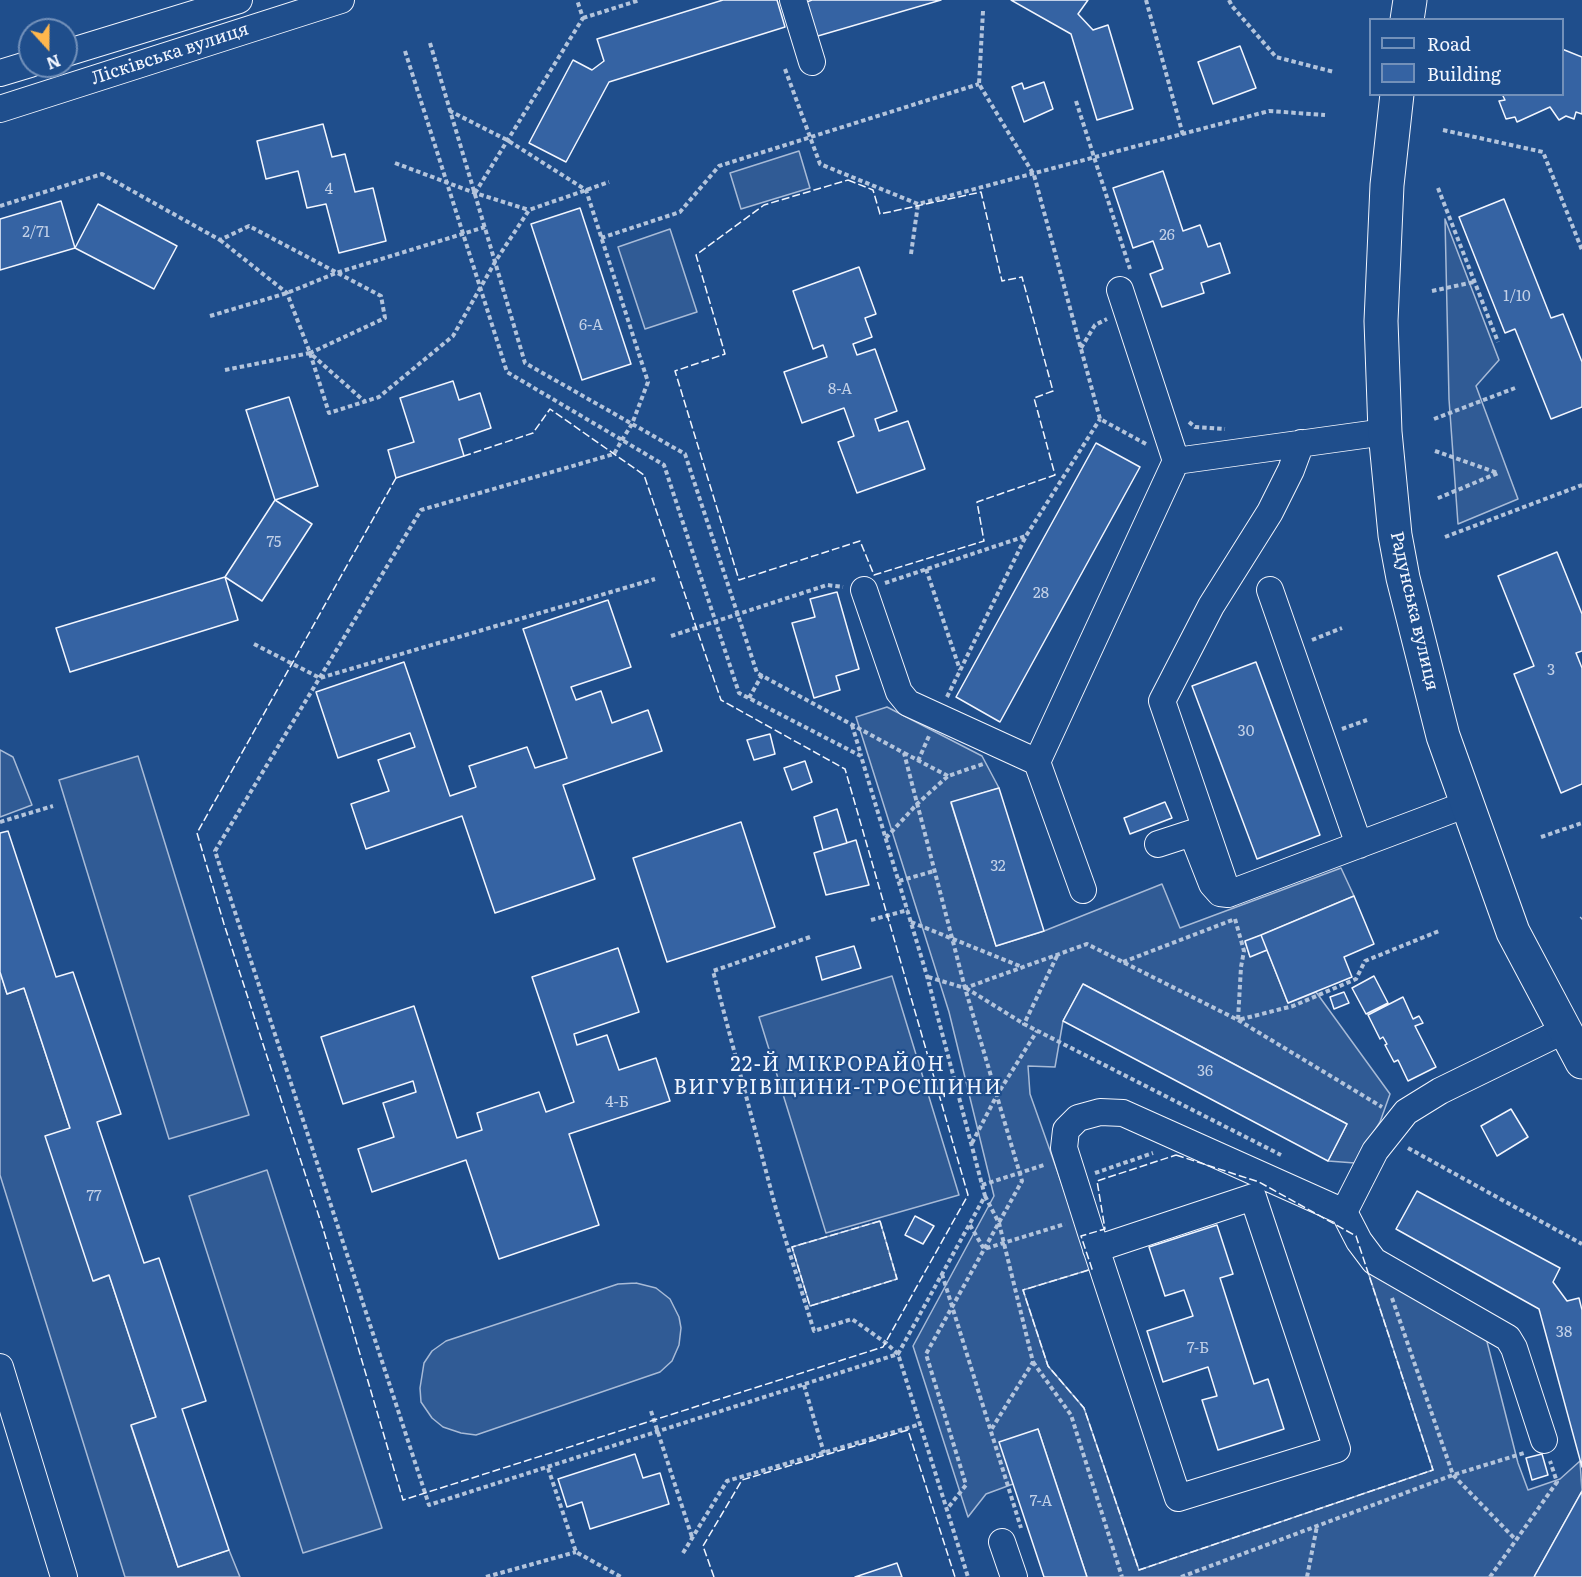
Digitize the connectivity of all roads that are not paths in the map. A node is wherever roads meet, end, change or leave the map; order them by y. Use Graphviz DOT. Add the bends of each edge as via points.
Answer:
graph roads {
  1 [pos="239,0"];
  2 [pos="341,0"];
  3 [pos="793,0"];
  4 [pos="1410,0"];
  5 [pos="186,8"];
  6 [pos="1407,18"];
  7 [pos="78,48"];
  8 [pos="812,62"];
  9 [pos="18,68"];
  10 [pos="0,73"];
  11 [pos="1397,96"];
  12 [pos="0,109"];
  13 [pos="1126,290"];
  14 [pos="1385,432"];
  15 [pos="1301,443"];
  16 [pos="1176,461"];
  17 [pos="864,590"];
  18 [pos="1270,590"];
  19 [pos="1026,757"];
  20 [pos="1467,804"];
  21 [pos="1158,844"];
  22 [pos="1359,845"];
  23 [pos="1083,890"];
  24 [pos="1228,894"];
  25 [pos="1565,1030"];
  26 [pos="1582,1062"];
  27 [pos="1344,1212"];
  28 [pos="1096,1249"];
  29 [pos="0,1367"];
  30 [pos="1544,1443"];
  31 [pos="1012,1537"];
  32 [pos="63,1577"];
  33 [pos="1014,1577"];
  1 -- 5 [label="street, Лісківська вулиця"];
  2 -- 12 [label="street, Лісківська вулиця"];
  3 -- 8 [label="street"];
  4 -- 6 [label="main road"];
  5 -- 7 [label="street, Лісківська вулиця"];
  9 -- 10 [label="street"];
  11 -- 14 [label="main road, Радунська вулиця" via="1383,243"];
  13 -- 16 [label="street"];
  14 -- 15 [label="street"];
  14 -- 20 [label="main road, Радунська вулиця" via="1403,578 1443,736"];
  15 -- 16 [label="street"];
  15 -- 24 [label="street" via="1269,512 1212,606 1162,701"];
  16 -- 19 [label="street"];
  17 -- 19 [label="street" via="899,692 908,703"];
  18 -- 22 [label="street"];
  19 -- 23 [label="street"];
  20 -- 22 [label="street"];
  20 -- 25 [label="main road, Радунська вулиця" via="1513,932"];
  21 -- 24 [label="street" via="1192,833 1212,884 1220,893"];
  22 -- 24 [label="street"];
  25 -- 26 [label="main road, Радунська вулиця"];
  25 -- 27 [label="street" via="1440,1091 1406,1112 1375,1150"];
  27 -- 28 [label="street" via="1123,1113 1100,1112 1078,1118 1066,1130 1064,1148"];
  27 -- 30 [label="street" via="1374,1261 1508,1338"];
  28 -- 28 [label="street" via="1178,1498 1337,1449 1253,1197"];
  29 -- 32 [label="street"];
  31 -- 33 [label="street"];
}
